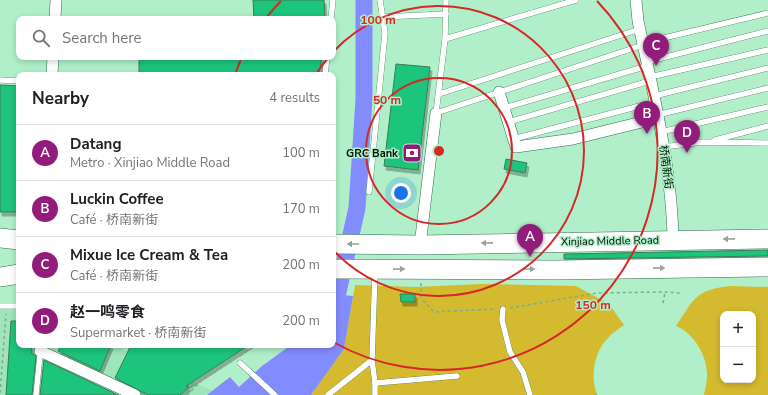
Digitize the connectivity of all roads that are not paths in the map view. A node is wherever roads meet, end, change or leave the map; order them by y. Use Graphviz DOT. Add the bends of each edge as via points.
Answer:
graph roads {
  1 [pos="56,0"];
  2 [pos="333,0"];
  3 [pos="380,0"];
  4 [pos="446,0"];
  5 [pos="576,0"];
  6 [pos="636,0"];
  7 [pos="768,13"];
  8 [pos="446,14"];
  9 [pos="55,16"];
  10 [pos="331,16"];
  11 [pos="382,17"];
  12 [pos="640,29"];
  13 [pos="768,31"];
  14 [pos="445,39"];
  15 [pos="643,44"];
  16 [pos="768,50"];
  17 [pos="53,60"];
  18 [pos="327,60"];
  19 [pos="768,68"];
  20 [pos="52,72"];
  21 [pos="326,72"];
  22 [pos="648,72"];
  23 [pos="0,80"];
  24 [pos="16,81"];
  25 [pos="768,88"];
  26 [pos="499,92"];
  27 [pos="439,94"];
  28 [pos="654,99"];
  29 [pos="768,107"];
  30 [pos="504,108"];
  31 [pos="436,113"];
  32 [pos="657,117"];
  33 [pos="508,122"];
  34 [pos="768,126"];
  35 [pos="660,132"];
  36 [pos="513,139"];
  37 [pos="707,142"];
  38 [pos="768,143"];
  39 [pos="664,147"];
  40 [pos="369,192"];
  41 [pos="0,238"];
  42 [pos="768,239"];
  43 [pos="16,240"];
  44 [pos="673,240"];
  45 [pos="336,244"];
  46 [pos="420,244"];
  47 [pos="0,247"];
  48 [pos="16,247"];
  49 [pos="768,267"];
  50 [pos="0,269"];
  51 [pos="336,269"];
  52 [pos="367,269"];
  53 [pos="16,272"];
  54 [pos="16,272"];
  55 [pos="16,273"];
  56 [pos="0,274"];
  57 [pos="0,278"];
  58 [pos="0,306"];
  59 [pos="16,306"];
  60 [pos="503,309"];
  61 [pos="40,348"];
  62 [pos="372,360"];
  63 [pos="241,365"];
  64 [pos="457,376"];
  65 [pos="375,383"];
  66 [pos="36,395"];
  67 [pos="135,395"];
  68 [pos="274,395"];
  69 [pos="328,395"];
  70 [pos="375,395"];
  71 [pos="530,395"];
  1 -- 9 [label="street"];
  2 -- 10 [label="lane"];
  3 -- 11 [label="lane"];
  4 -- 8 [label="lane"];
  5 -- 14 [label="lane"];
  6 -- 12 [label="street, 桥南新街"];
  7 -- 15 [label="lane"];
  8 -- 11 [label="lane"];
  8 -- 14 [label="lane"];
  11 -- 40 [label="lane" via="385,33"];
  12 -- 15 [label="street, 桥南新街"];
  12 -- 27 [label="lane"];
  13 -- 22 [label="lane"];
  14 -- 27 [label="lane"];
  15 -- 22 [label="street, 桥南新街"];
  15 -- 26 [label="lane"];
  16 -- 22 [label="lane"];
  17 -- 20 [label="street"];
  18 -- 21 [label="lane"];
  19 -- 28 [label="lane"];
  22 -- 28 [label="street, 桥南新街"];
  22 -- 30 [label="lane"];
  22 -- 33 [label="lane"];
  23 -- 24 [label="lane"];
  25 -- 32 [label="lane"];
  26 -- 30 [label="street"];
  26 -- 31 [label="lane"];
  27 -- 31 [label="lane"];
  28 -- 32 [label="street, 桥南新街"];
  28 -- 36 [label="lane"];
  29 -- 35 [label="lane"];
  30 -- 33 [label="street"];
  31 -- 46 [label="street"];
  32 -- 35 [label="street, 桥南新街"];
  32 -- 36 [label="street" via="573,139 516,147"];
  33 -- 36 [label="street"];
  34 -- 37 [label="lane"];
  35 -- 39 [label="street, 桥南新街"];
  37 -- 38 [label="lane"];
  37 -- 39 [label="lane"];
  39 -- 44 [label="street, 桥南新街"];
  41 -- 43 [label="highway"];
  42 -- 44 [label="highway, Xinjiao Middle Road, one-way"];
  44 -- 46 [label="highway, Xinjiao Middle Road, one-way"];
  46 -- 45 [label="highway, Xinjiao Middle Road, one-way"];
  47 -- 48 [label="highway"];
  52 -- 49 [label="highway, one-way"];
  50 -- 53 [label="highway"];
  51 -- 52 [label="highway"];
  52 -- 62 [label="lane"];
  54 -- 56 [label="highway"];
  55 -- 57 [label="highway"];
  58 -- 59 [label="lane"];
  60 -- 71 [label="lane" via="502,320 510,352 522,372"];
  61 -- 66 [label="lane"];
  61 -- 67 [label="street"];
  62 -- 65 [label="lane"];
  62 -- 69 [label="lane"];
  63 -- 68 [label="lane"];
  64 -- 65 [label="lane"];
  65 -- 70 [label="lane"];
}
